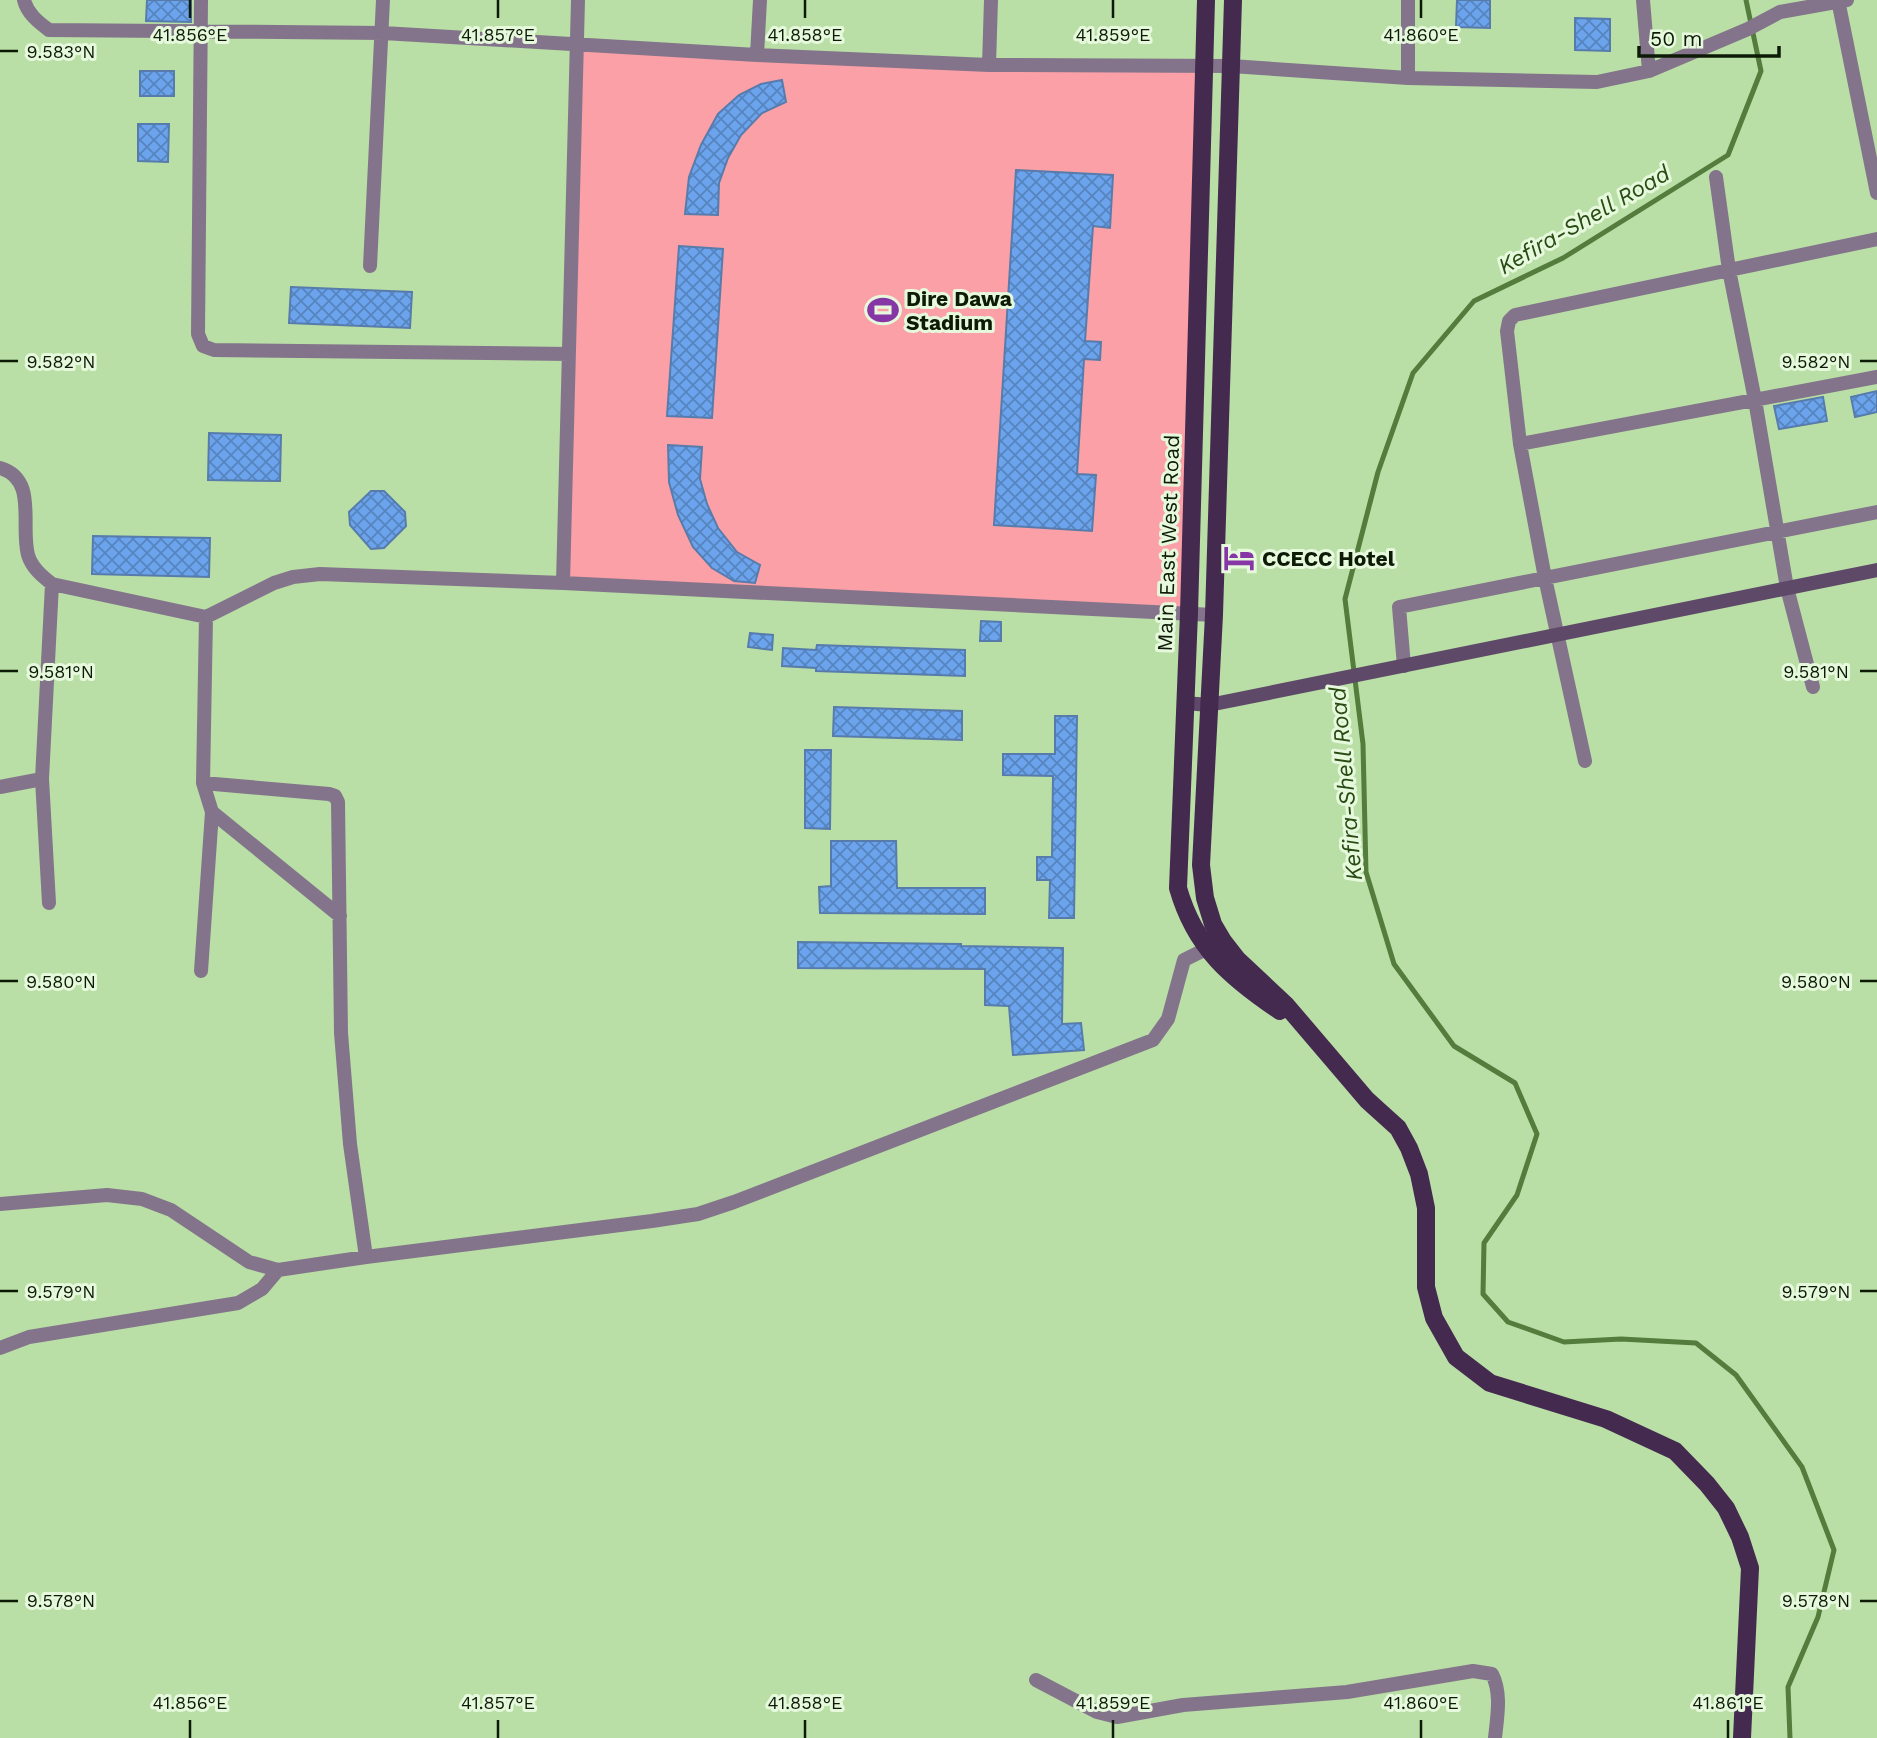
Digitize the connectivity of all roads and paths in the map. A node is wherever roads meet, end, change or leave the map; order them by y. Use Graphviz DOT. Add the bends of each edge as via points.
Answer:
graph roads {
  1 [pos="24,0"];
  2 [pos="201,0"];
  3 [pos="383,0"];
  4 [pos="578,0"];
  5 [pos="760,0"];
  6 [pos="991,0"];
  7 [pos="1206,0"];
  8 [pos="1233,0"];
  9 [pos="1408,0"];
  10 [pos="1643,0"];
  11 [pos="1841,1"];
  12 [pos="200,32"];
  13 [pos="383,33"];
  14 [pos="576,45"];
  15 [pos="757,55"];
  16 [pos="989,65"];
  17 [pos="1204,66"];
  18 [pos="1231,66"];
  19 [pos="1649,71"];
  20 [pos="1408,78"];
  21 [pos="1717,177"];
  22 [pos="1877,192"];
  23 [pos="1877,239"];
  24 [pos="1198,265"];
  25 [pos="370,266"];
  26 [pos="1225,267"];
  27 [pos="1729,270"];
  28 [pos="569,354"];
  29 [pos="1877,377"];
  30 [pos="1755,400"];
  31 [pos="1520,444"];
  32 [pos="0,468"];
  33 [pos="1877,512"];
  34 [pos="1778,531"];
  35 [pos="1877,570"];
  36 [pos="1545,578"];
  37 [pos="563,583"];
  38 [pos="52,584"];
  39 [pos="1787,588"];
  40 [pos="1189,613"];
  41 [pos="1214,615"];
  42 [pos="206,617"];
  43 [pos="1556,635"];
  44 [pos="1404,666"];
  45 [pos="1813,687"];
  46 [pos="1185,703"];
  47 [pos="1209,705"];
  48 [pos="1584,761"];
  49 [pos="42,779"];
  50 [pos="203,783"];
  51 [pos="0,787"];
  52 [pos="212,811"];
  53 [pos="49,903"];
  54 [pos="340,916"];
  55 [pos="1223,941"];
  56 [pos="1206,948"];
  57 [pos="201,971"];
  58 [pos="1308,1030"];
  59 [pos="0,1204"];
  60 [pos="366,1257"];
  61 [pos="278,1270"];
  62 [pos="0,1348"];
  63 [pos="1036,1680"];
  64 [pos="1495,1738"];
  65 [pos="1742,1738"];
  1 -- 12 [label="street" via="36,20 49,30"];
  2 -- 12 [label="street"];
  3 -- 13 [label="street"];
  4 -- 14 [label="street"];
  5 -- 15 [label="street"];
  6 -- 16 [label="street"];
  7 -- 17 [label="main road, Main East West Road"];
  8 -- 18 [label="main road, Main East West Road"];
  9 -- 20 [label="street"];
  10 -- 19 [label="street"];
  11 -- 19 [label="street" via="1780,12"];
  11 -- 22 [label="street"];
  12 -- 13 [label="street"];
  12 -- 28 [label="street" via="198,334 203,346 214,350"];
  13 -- 14 [label="street"];
  13 -- 25 [label="street"];
  14 -- 15 [label="street"];
  14 -- 28 [label="street"];
  15 -- 16 [label="street"];
  16 -- 17 [label="street"];
  17 -- 18 [label="street"];
  17 -- 24 [label="main road, Main East West Road"];
  18 -- 20 [label="street"];
  18 -- 26 [label="main road, Main East West Road"];
  19 -- 20 [label="street" via="1597,82"];
  21 -- 27 [label="street"];
  23 -- 27 [label="street"];
  24 -- 26 [label="main road"];
  24 -- 40 [label="main road, Main East West Road"];
  26 -- 41 [label="main road, Main East West Road"];
  27 -- 30 [label="street"];
  27 -- 31 [label="street" via="1515,315 1507,331"];
  28 -- 37 [label="street"];
  29 -- 30 [label="street"];
  30 -- 31 [label="street"];
  30 -- 34 [label="street"];
  31 -- 36 [label="street"];
  32 -- 38 [label="street" via="17,475 23,487 29,557 37,572"];
  33 -- 34 [label="street"];
  34 -- 36 [label="street"];
  34 -- 39 [label="street"];
  35 -- 39 [label="street"];
  36 -- 43 [label="street"];
  36 -- 44 [label="street" via="1399,607"];
  37 -- 40 [label="street"];
  37 -- 42 [label="street" via="320,574 274,583"];
  38 -- 42 [label="street"];
  38 -- 49 [label="street"];
  39 -- 43 [label="street"];
  39 -- 45 [label="street"];
  40 -- 41 [label="street"];
  40 -- 46 [label="main road, Main East West Road"];
  41 -- 47 [label="main road, Main East West Road"];
  42 -- 50 [label="street"];
  43 -- 44 [label="street"];
  43 -- 48 [label="street"];
  44 -- 47 [label="street"];
  46 -- 47 [label="street"];
  46 -- 56 [label="main road, Main East West Road" via="1178,888 1191,925"];
  47 -- 55 [label="main road, Main East West Road" via="1201,865 1205,898"];
  49 -- 51 [label="street"];
  49 -- 53 [label="street"];
  50 -- 52 [label="street"];
  50 -- 54 [label="street" via="335,796"];
  52 -- 54 [label="street"];
  52 -- 57 [label="street"];
  54 -- 60 [label="street" via="341,1033 349,1144"];
  55 -- 56 [label="street"];
  55 -- 58 [label="main road, Main East West Road"];
  56 -- 58 [label="main road, Main East West Road" via="1240,984"];
  56 -- 60 [label="street" via="1184,960 1168,1019 1153,1040 734,1202 698,1214 652,1221"];
  58 -- 65 [label="main road, Main East West Road" via="1367,1100 1398,1128 1409,1147 1426,1208 1426,1287 1434,1318 1456,1357 1490,1383 1606,1419 1675,1451 1726,1508 1750,1568"];
  59 -- 61 [label="street" via="107,1195 142,1199 171,1210 249,1262"];
  60 -- 61 [label="street"];
  61 -- 62 [label="street" via="262,1289 238,1303 29,1337"];
  63 -- 64 [label="street" via="1116,1717 1183,1705 1347,1692 1486,1672 1496,1684"];
}
